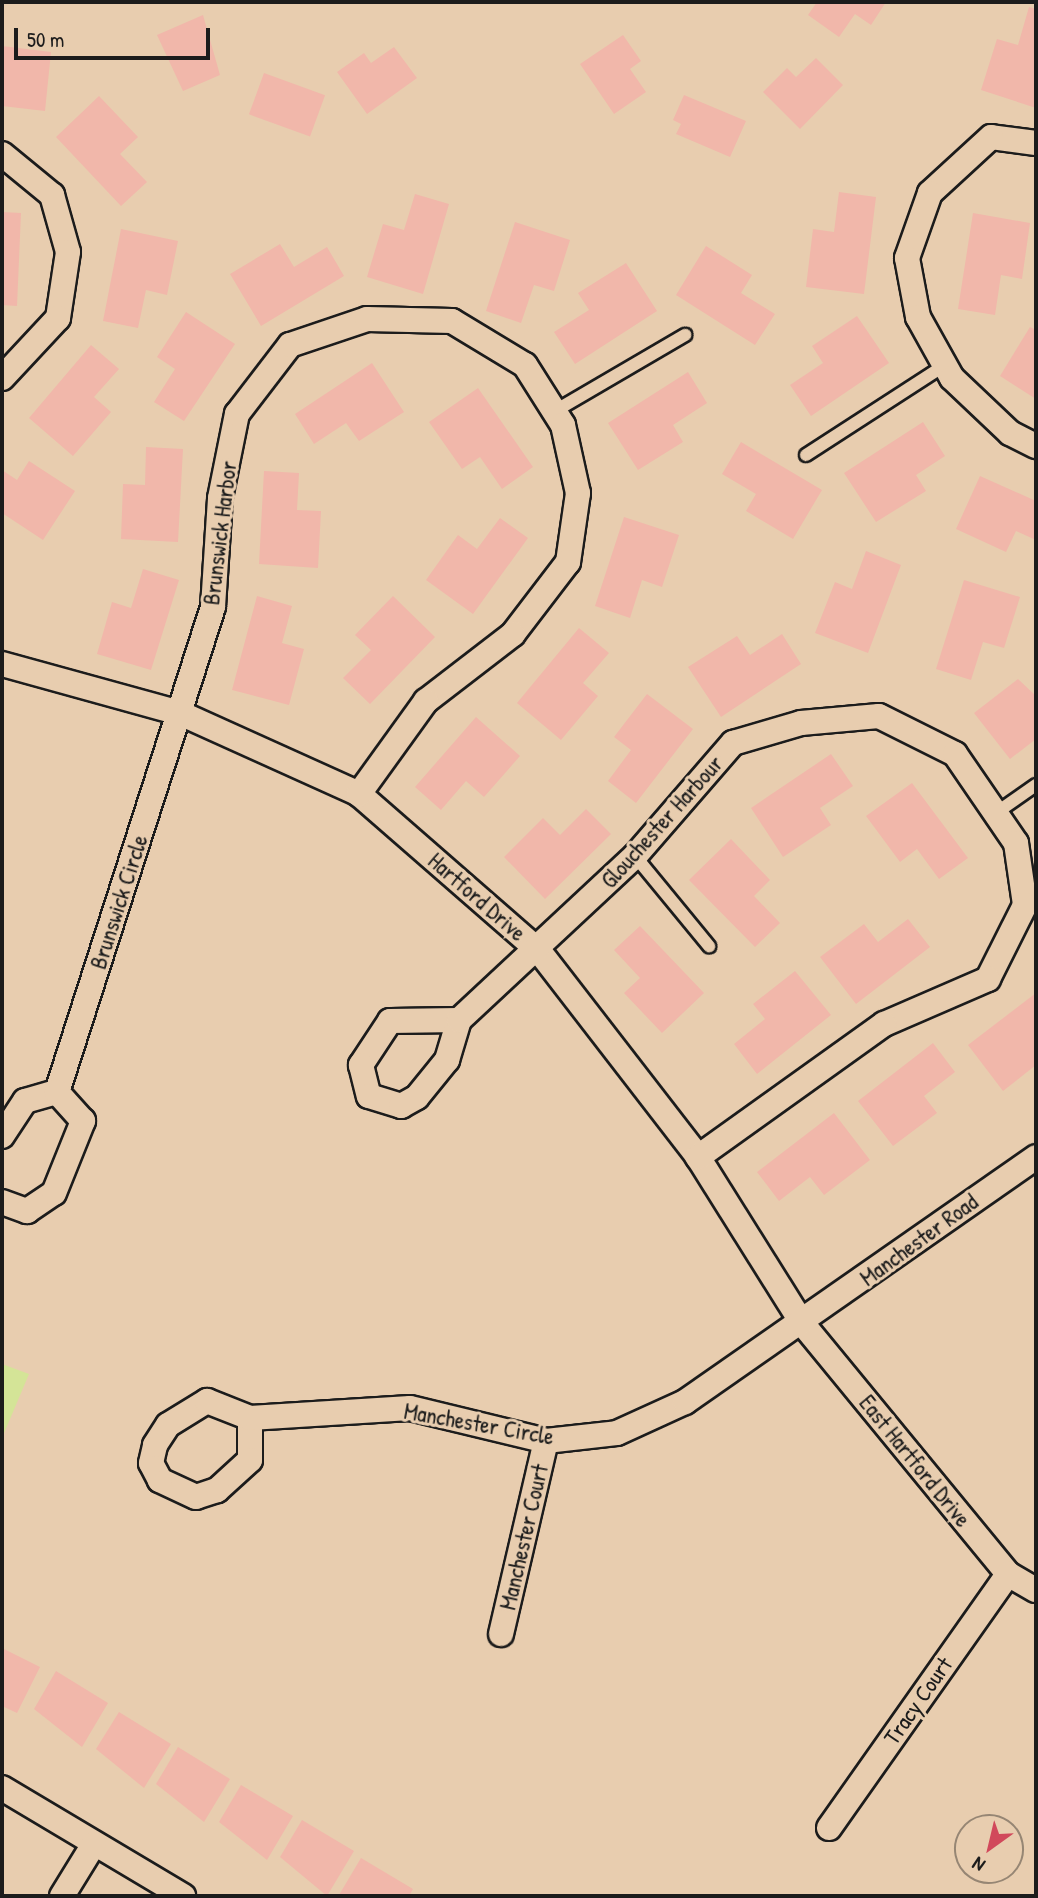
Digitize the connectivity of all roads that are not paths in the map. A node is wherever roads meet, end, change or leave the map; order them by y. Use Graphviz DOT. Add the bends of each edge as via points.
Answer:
graph roads {
  1 [pos="1036,143"];
  2 [pos="2,154"];
  3 [pos="685,335"];
  4 [pos="945,365"];
  5 [pos="2,378"];
  6 [pos="555,411"];
  7 [pos="1036,446"];
  8 [pos="806,455"];
  9 [pos="2,664"];
  10 [pos="180,713"];
  11 [pos="1036,785"];
  12 [pos="359,793"];
  13 [pos="996,813"];
  14 [pos="635,856"];
  15 [pos="709,946"];
  16 [pos="539,951"];
  17 [pos="459,1020"];
  18 [pos="57,1092"];
  19 [pos="2,1136"];
  20 [pos="698,1157"];
  21 [pos="1036,1157"];
  22 [pos="2,1202"];
  23 [pos="802,1323"];
  24 [pos="250,1418"];
  25 [pos="546,1441"];
  26 [pos="1008,1574"];
  27 [pos="1036,1590"];
  28 [pos="501,1634"];
  29 [pos="2,1788"];
  30 [pos="829,1828"];
  31 [pos="94,1844"];
  32 [pos="62,1896"];
  33 [pos="183,1896"];
  1 -- 4 [label="street" via="991,137 930,193 907,258 918,317"];
  2 -- 5 [label="street" via="52,195 68,252 58,318"];
  3 -- 6 [label="lane"];
  4 -- 7 [label="street" via="1010,433"];
  4 -- 8 [label="lane"];
  6 -- 10 [label="street, Brunswick Harbor" via="525,365 452,321 367,319 290,345 237,414 220,498 213,607"];
  6 -- 12 [label="street, Brunswick Harbor" via="578,493 568,562 513,634 426,701"];
  9 -- 10 [label="street, Hartford Drive"];
  10 -- 12 [label="street, Hartford Drive"];
  10 -- 18 [label="street, Brunswick Circle"];
  11 -- 13 [label="lane"];
  12 -- 16 [label="street, Hartford Drive"];
  13 -- 14 [label="street, Glouchester Harbour" via="955,754 879,716 801,723 733,743"];
  13 -- 20 [label="street, Glouchester Harbour" via="1016,843 1025,905 988,979 884,1024"];
  14 -- 15 [label="lane"];
  14 -- 16 [label="street, Glouchester Harbour"];
  16 -- 17 [label="street, Glouchester Harbour"];
  16 -- 20 [label="street, Hartford Drive"];
  18 -- 19 [label="street" via="25,1101"];
  18 -- 22 [label="street" via="82,1121 54,1193 27,1211"];
  20 -- 23 [label="street, Hartford Drive"];
  21 -- 23 [label="street, Manchester Road"];
  23 -- 25 [label="street, Manchester Circle" via="673,1407 617,1433"];
  23 -- 26 [label="street, East Hartford Drive"];
  24 -- 25 [label="street, Manchester Circle" via="410,1408"];
  25 -- 28 [label="street, Manchester Court"];
  26 -- 27 [label="street, East Hartford Drive"];
  26 -- 30 [label="street, Tracy Court"];
  29 -- 31 [label="street"];
  31 -- 32 [label="street"];
  31 -- 33 [label="street"];
}
